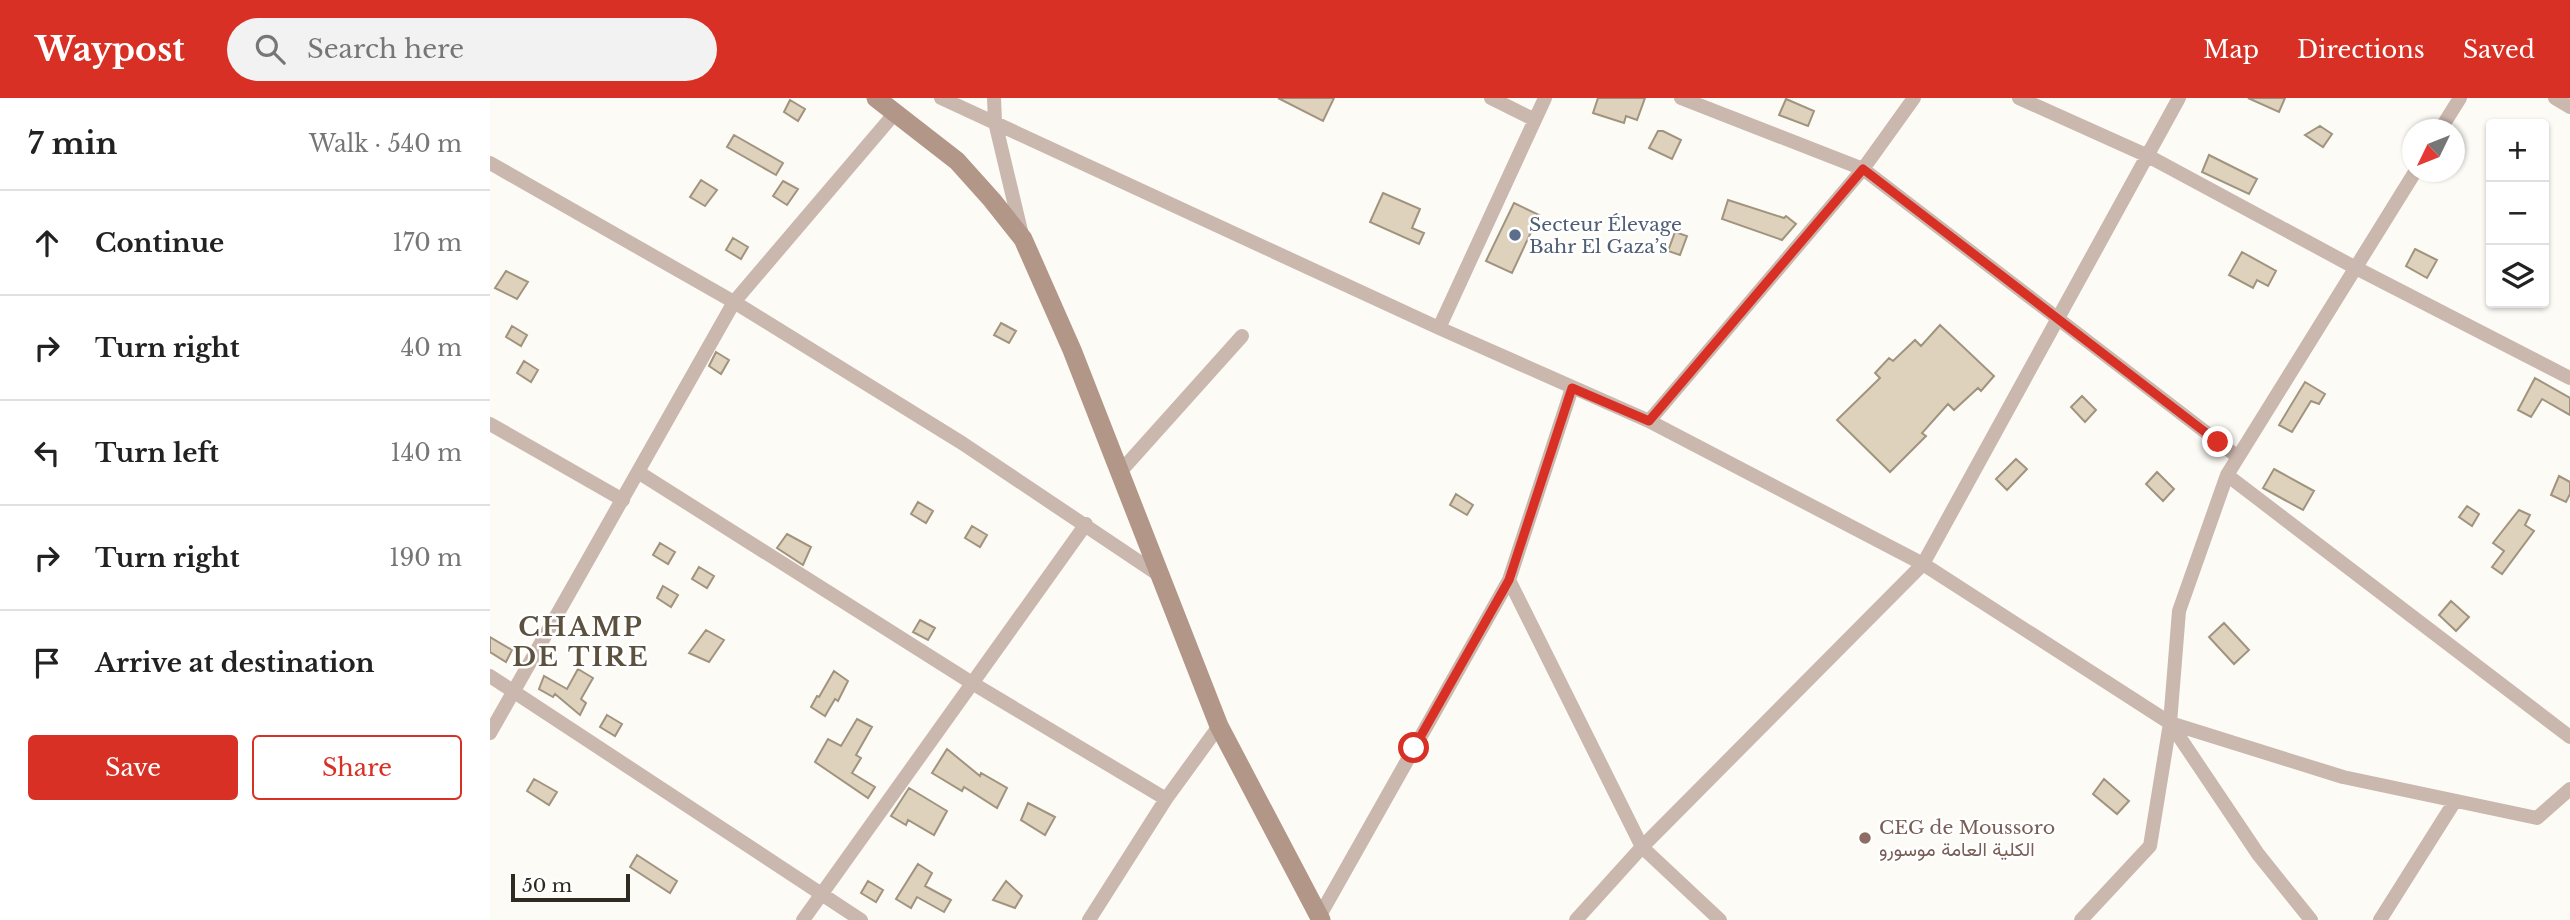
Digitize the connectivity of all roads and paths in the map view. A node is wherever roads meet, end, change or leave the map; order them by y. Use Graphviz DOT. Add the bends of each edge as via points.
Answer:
graph roads {
  1 [pos="876,98"];
  2 [pos="942,98"];
  3 [pos="994,98"];
  4 [pos="1491,98"];
  5 [pos="1545,98"];
  6 [pos="1681,98"];
  7 [pos="1914,98"];
  8 [pos="2019,98"];
  9 [pos="2179,98"];
  10 [pos="2459,98"];
  11 [pos="2555,98"];
  12 [pos="2570,107"];
  13 [pos="895,113"];
  14 [pos="1533,119"];
  15 [pos="2447,119"];
  16 [pos="995,122"];
  17 [pos="2148,156"];
  18 [pos="490,163"];
  19 [pos="1863,169"];
  20 [pos="2409,182"];
  21 [pos="1023,239"];
  22 [pos="2356,268"];
  23 [pos="734,302"];
  24 [pos="2057,320"];
  25 [pos="1439,328"];
  26 [pos="1242,336"];
  27 [pos="2570,378"];
  28 [pos="1572,388"];
  29 [pos="1649,421"];
  30 [pos="490,424"];
  31 [pos="2238,457"];
  32 [pos="638,472"];
  33 [pos="1120,472"];
  34 [pos="2227,475"];
  35 [pos="623,500"];
  36 [pos="1086,524"];
  37 [pos="1923,564"];
  38 [pos="1163,578"];
  39 [pos="1509,580"];
  40 [pos="490,676"];
  41 [pos="972,683"];
  42 [pos="514,691"];
  43 [pos="2170,723"];
  44 [pos="1219,726"];
  45 [pos="490,733"];
  46 [pos="2570,737"];
  47 [pos="2570,789"];
  48 [pos="1166,799"];
  49 [pos="2455,801"];
  50 [pos="1642,847"];
  51 [pos="823,893"];
  52 [pos="1320,918"];
  53 [pos="803,920"];
  54 [pos="861,920"];
  55 [pos="1089,920"];
  56 [pos="1576,920"];
  57 [pos="1720,920"];
  58 [pos="2081,920"];
  59 [pos="2311,920"];
  60 [pos="2380,920"];
  1 -- 13 [label="main road"];
  2 -- 16 [label="street"];
  3 -- 16 [label="street"];
  4 -- 14 [label="street"];
  5 -- 14 [label="street"];
  6 -- 19 [label="street"];
  7 -- 19 [label="street"];
  8 -- 17 [label="street"];
  9 -- 17 [label="street"];
  10 -- 15 [label="street"];
  11 -- 12 [label="street"];
  13 -- 21 [label="main road" via="957,161"];
  13 -- 23 [label="street"];
  14 -- 25 [label="street"];
  16 -- 21 [label="street"];
  16 -- 25 [label="street"];
  17 -- 22 [label="street"];
  17 -- 24 [label="street"];
  18 -- 23 [label="street"];
  19 -- 24 [label="street"];
  19 -- 29 [label="street"];
  20 -- 22 [label="street"];
  21 -- 33 [label="main road"];
  22 -- 27 [label="street"];
  22 -- 31 [label="street"];
  23 -- 32 [label="street"];
  23 -- 36 [label="street"];
  24 -- 31 [label="street"];
  24 -- 37 [label="street"];
  25 -- 28 [label="street"];
  26 -- 33 [label="street"];
  28 -- 29 [label="street"];
  28 -- 39 [label="street"];
  29 -- 37 [label="street"];
  30 -- 35 [label="street"];
  31 -- 34 [label="street"];
  32 -- 35 [label="street"];
  32 -- 41 [label="street"];
  33 -- 38 [label="main road"];
  34 -- 43 [label="street" via="2179,611"];
  34 -- 46 [label="street"];
  35 -- 42 [label="street"];
  36 -- 38 [label="street"];
  36 -- 41 [label="street"];
  37 -- 43 [label="street"];
  37 -- 50 [label="street"];
  38 -- 44 [label="main road"];
  39 -- 50 [label="street"];
  39 -- 52 [label="street"];
  40 -- 42 [label="street"];
  41 -- 48 [label="street"];
  41 -- 51 [label="street"];
  42 -- 45 [label="street"];
  42 -- 51 [label="street"];
  43 -- 49 [label="street" via="2343,777"];
  43 -- 58 [label="street" via="2150,846"];
  43 -- 59 [label="street" via="2258,854"];
  44 -- 48 [label="street"];
  44 -- 52 [label="main road"];
  47 -- 49 [label="street" via="2537,818"];
  48 -- 55 [label="street"];
  49 -- 60 [label="street"];
  50 -- 56 [label="street"];
  50 -- 57 [label="street"];
  51 -- 53 [label="street"];
  51 -- 54 [label="street"];
}
